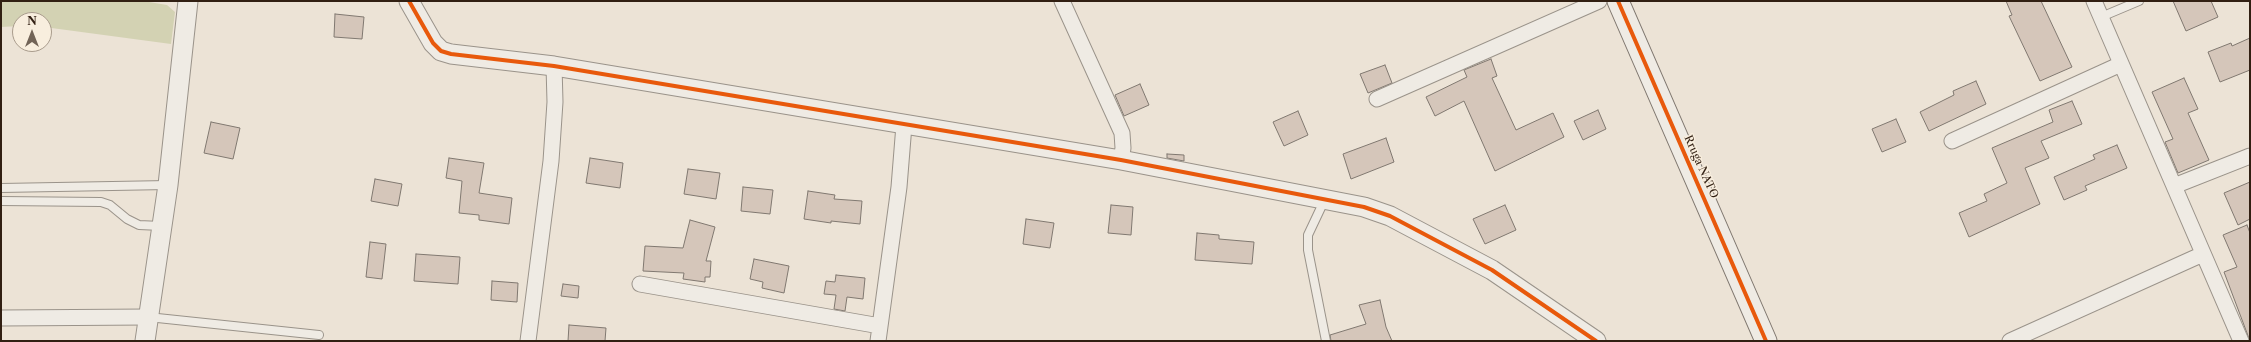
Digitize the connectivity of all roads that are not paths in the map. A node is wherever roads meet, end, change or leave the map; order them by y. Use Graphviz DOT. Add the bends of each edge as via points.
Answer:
graph roads {
  1 [pos="188,1"];
  2 [pos="409,1"];
  3 [pos="1062,1"];
  4 [pos="1599,1"];
  5 [pos="1618,1"];
  6 [pos="2094,1"];
  7 [pos="2139,1"];
  8 [pos="2101,17"];
  9 [pos="2121,64"];
  10 [pos="554,66"];
  11 [pos="1377,99"];
  12 [pos="904,125"];
  13 [pos="1952,141"];
  14 [pos="2250,156"];
  15 [pos="1121,160"];
  16 [pos="168,184"];
  17 [pos="2174,186"];
  18 [pos="1,188"];
  19 [pos="1325,199"];
  20 [pos="1,201"];
  21 [pos="161,226"];
  22 [pos="2203,254"];
  23 [pos="640,284"];
  24 [pos="148,317"];
  25 [pos="1,318"];
  26 [pos="880,326"];
  27 [pos="319,336"];
  28 [pos="145,341"];
  29 [pos="528,341"];
  30 [pos="878,341"];
  31 [pos="1326,341"];
  32 [pos="1596,341"];
  33 [pos="1766,341"];
  34 [pos="2010,341"];
  35 [pos="2241,341"];
  1 -- 16 [label="street"];
  2 -- 10 [label="street" via="433,43 441,51"];
  3 -- 15 [label="street" via="1122,133"];
  4 -- 11 [label="street"];
  5 -- 33 [label="main road, Rruga NATO"];
  6 -- 8 [label="street"];
  7 -- 8 [label="lane"];
  8 -- 9 [label="street"];
  9 -- 13 [label="street"];
  9 -- 17 [label="street"];
  10 -- 12 [label="street"];
  10 -- 29 [label="street" via="555,102 551,160"];
  12 -- 15 [label="street"];
  12 -- 26 [label="street" via="899,187"];
  14 -- 17 [label="street"];
  15 -- 19 [label="street"];
  16 -- 18 [label="lane"];
  16 -- 21 [label="street"];
  17 -- 22 [label="street"];
  19 -- 31 [label="lane" via="1308,235 1308,250"];
  19 -- 32 [label="street" via="1364,207 1396,219 1492,270"];
  20 -- 21 [label="lane" via="101,202 139,224"];
  21 -- 24 [label="street"];
  22 -- 34 [label="street"];
  22 -- 35 [label="street"];
  23 -- 26 [label="street"];
  24 -- 25 [label="street"];
  24 -- 27 [label="lane"];
  24 -- 28 [label="street"];
  26 -- 30 [label="street"];
}
